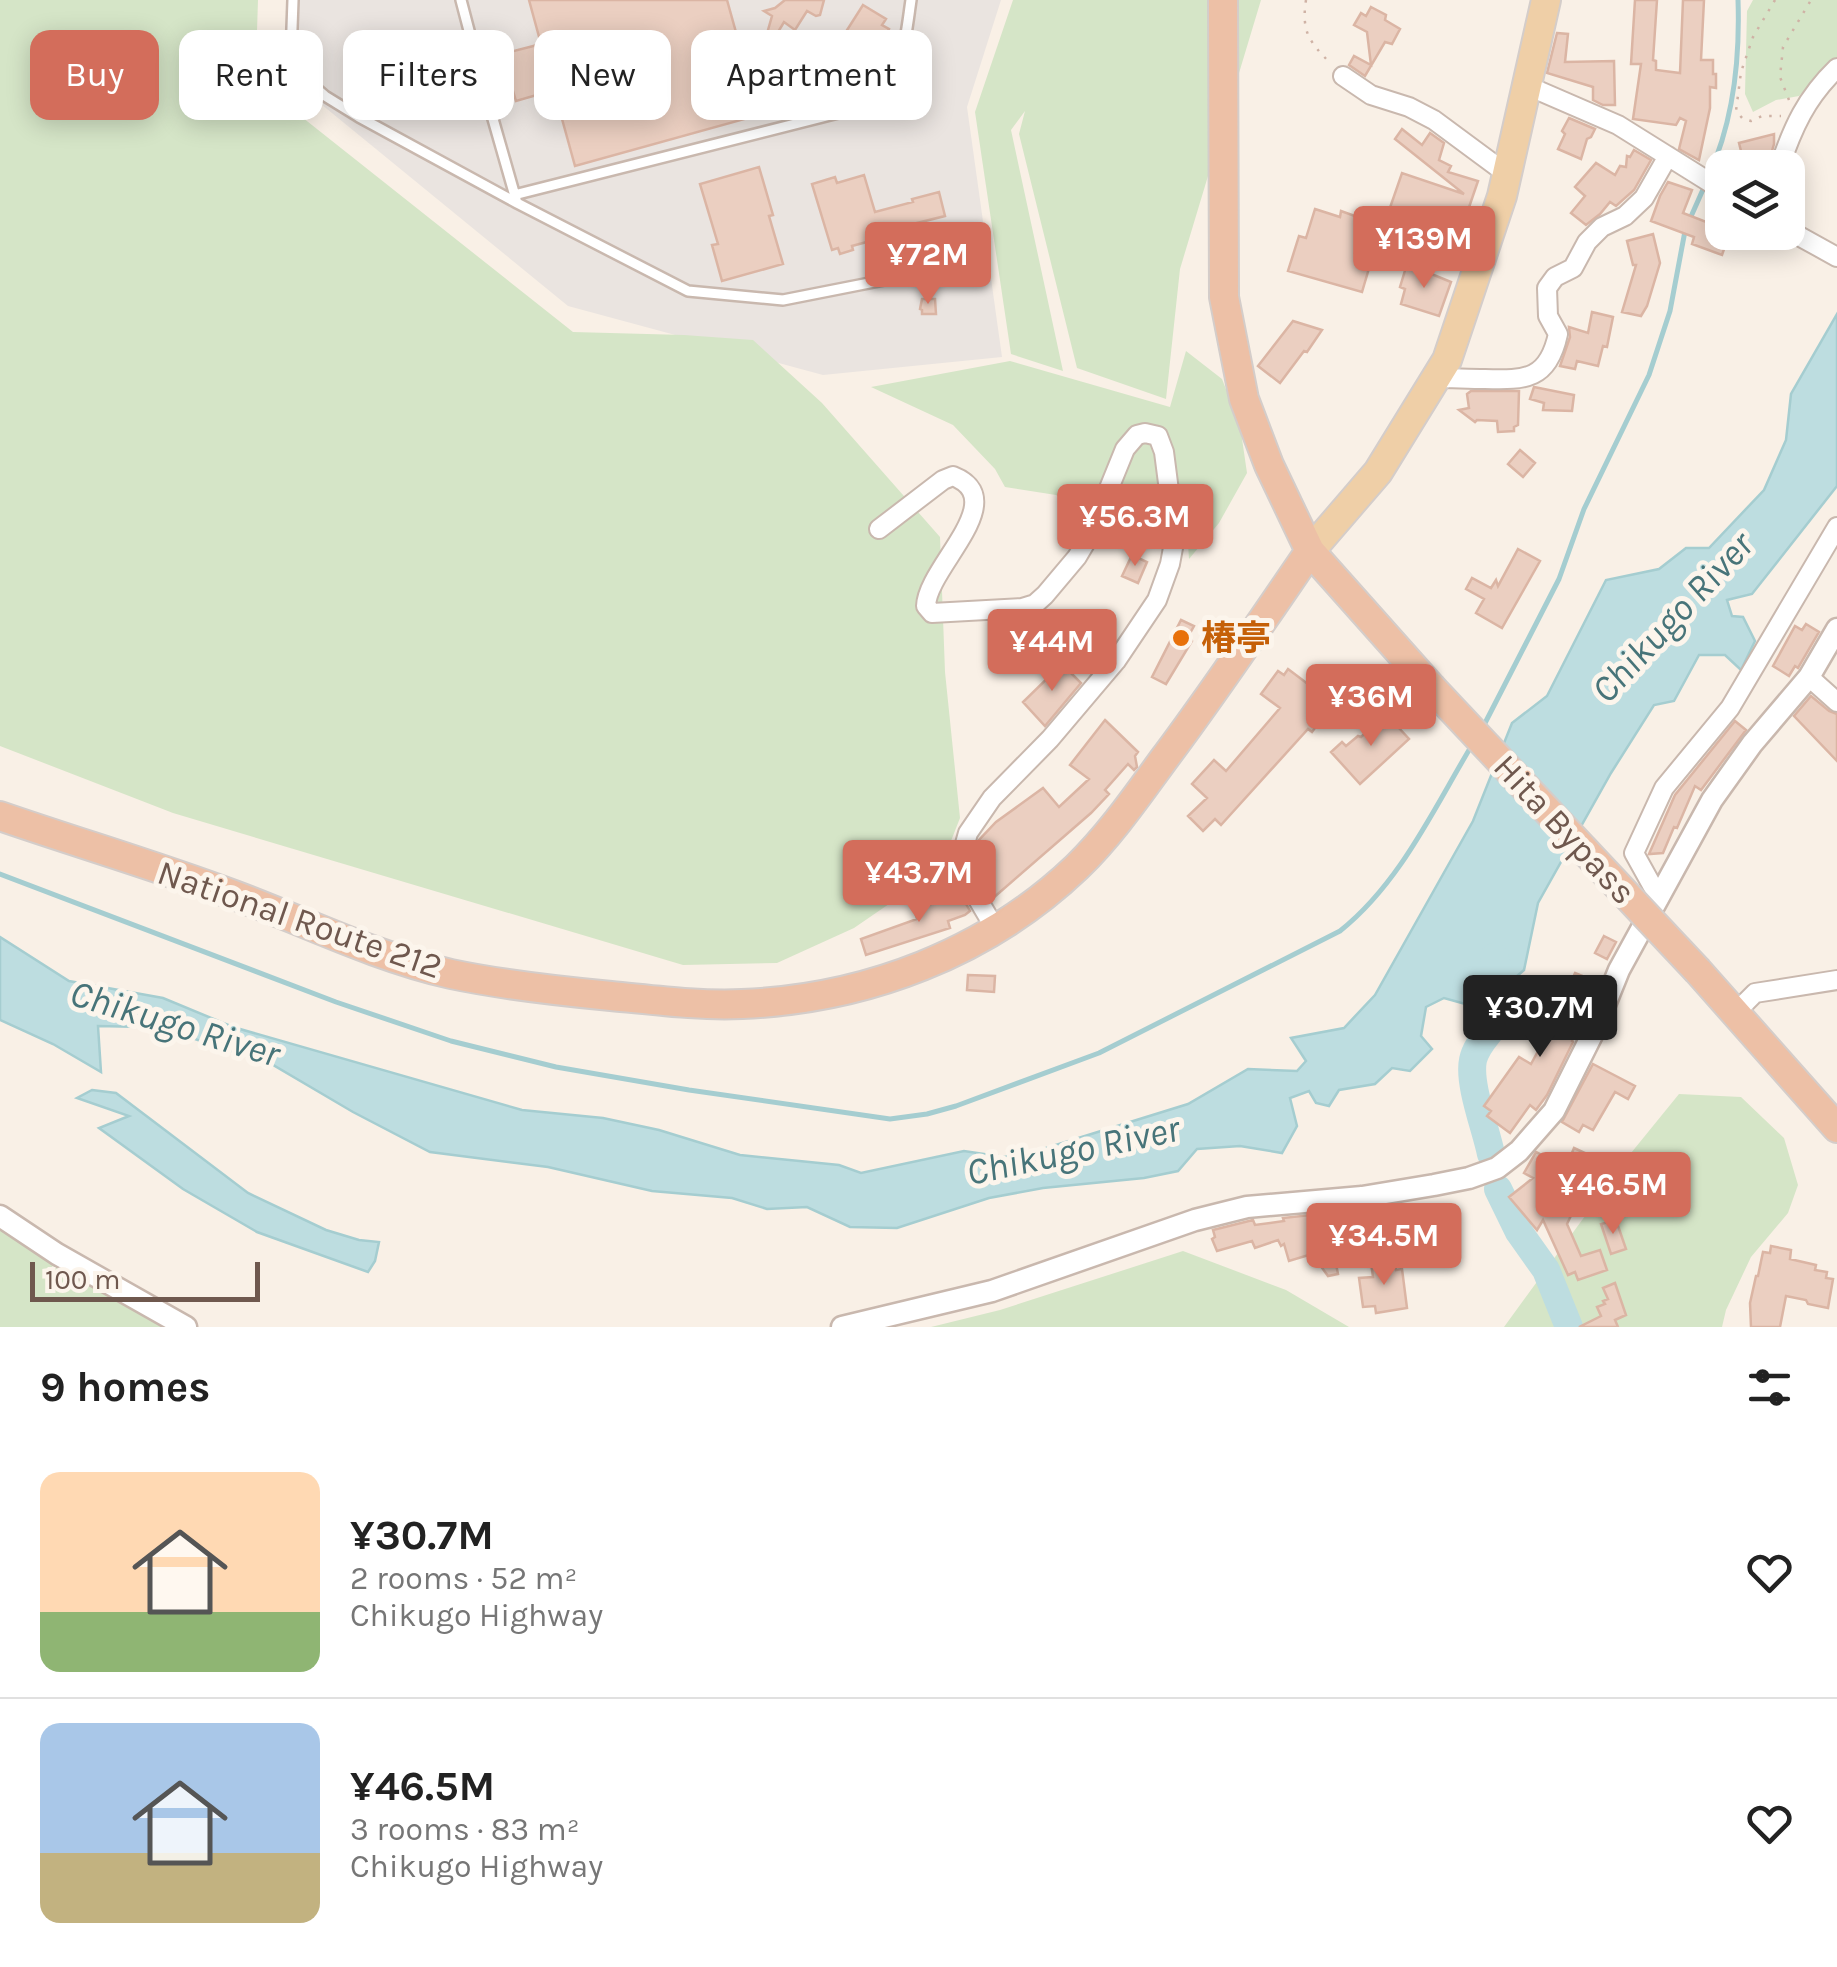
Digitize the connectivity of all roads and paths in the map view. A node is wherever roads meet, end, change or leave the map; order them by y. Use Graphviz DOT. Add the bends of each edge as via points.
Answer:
graph roads {
  1 [pos="293,0"];
  2 [pos="461,0"];
  3 [pos="911,0"];
  4 [pos="1223,0"];
  5 [pos="1306,0"];
  6 [pos="1546,0"];
  7 [pos="1775,0"];
  8 [pos="1811,0"];
  9 [pos="469,30"];
  10 [pos="1837,68"];
  11 [pos="1342,76"];
  12 [pos="1528,86"];
  13 [pos="343,107"];
  14 [pos="364,120"];
  15 [pos="493,120"];
  16 [pos="1796,120"];
  17 [pos="1785,150"];
  18 [pos="1668,156"];
  19 [pos="1507,174"];
  20 [pos="1705,179"];
  21 [pos="515,199"];
  22 [pos="1805,239"];
  23 [pos="1837,257"];
  24 [pos="915,274"];
  25 [pos="1436,378"];
  26 [pos="1837,527"];
  27 [pos="878,530"];
  28 [pos="1310,550"];
  29 [pos="1837,629"];
  30 [pos="1809,677"];
  31 [pos="1837,702"];
  32 [pos="0,816"];
  33 [pos="1659,898"];
  34 [pos="996,930"];
  35 [pos="1837,980"];
  36 [pos="1736,1012"];
  37 [pos="1837,1128"];
  38 [pos="0,1216"];
  39 [pos="186,1327"];
  40 [pos="842,1327"];
  1 -- 13 [label="lane" via="291,56 302,76"];
  2 -- 9 [label="lane"];
  3 -- 21 [label="lane" via="896,75 878,103"];
  4 -- 28 [label="highway, Hita Bypass" via="1224,297 1244,398"];
  5 -- 11 [label="path" via="1309,41"];
  6 -- 12 [label="main road"];
  7 -- 16 [label="path" via="1753,37 1736,111 1750,122 1762,116"];
  8 -- 16 [label="path" via="1784,47 1780,77"];
  10 -- 16 [label="street"];
  11 -- 19 [label="street" via="1434,120"];
  12 -- 18 [label="street" via="1618,125"];
  12 -- 19 [label="main road"];
  14 -- 21 [label="lane"];
  15 -- 21 [label="lane"];
  16 -- 17 [label="street"];
  18 -- 20 [label="street"];
  18 -- 25 [label="street" via="1644,198 1602,227 1573,268 1547,288 1548,316 1558,334 1543,367 1524,380"];
  19 -- 25 [label="main road"];
  21 -- 24 [label="lane" via="688,291 782,300"];
  22 -- 23 [label="street"];
  25 -- 28 [label="main road" via="1378,472"];
  26 -- 33 [label="street" via="1730,708 1664,788 1634,853"];
  27 -- 34 [label="street" via="943,480 963,480 975,507 926,594 926,606 932,614 1022,608 1046,595 1077,557 1125,448 1145,433 1158,436 1164,452 1175,536 1158,600 1116,662 968,833 961,858 967,882"];
  28 -- 34 [label="highway, National Route 212" via="1115,826 1068,875"];
  28 -- 36 [label="highway, Hita Bypass, bridge"];
  29 -- 30 [label="street"];
  30 -- 31 [label="street"];
  30 -- 33 [label="street" via="1712,800"];
  32 -- 34 [label="highway, National Route 212" via="391,957 566,992 740,1004 801,1000 901,974"];
  33 -- 40 [label="street" via="1554,1111 1497,1168 1362,1197 1230,1212 992,1291"];
  35 -- 36 [label="street" via="1754,993"];
  36 -- 37 [label="highway, Hita Bypass"];
  38 -- 39 [label="street"];
}
